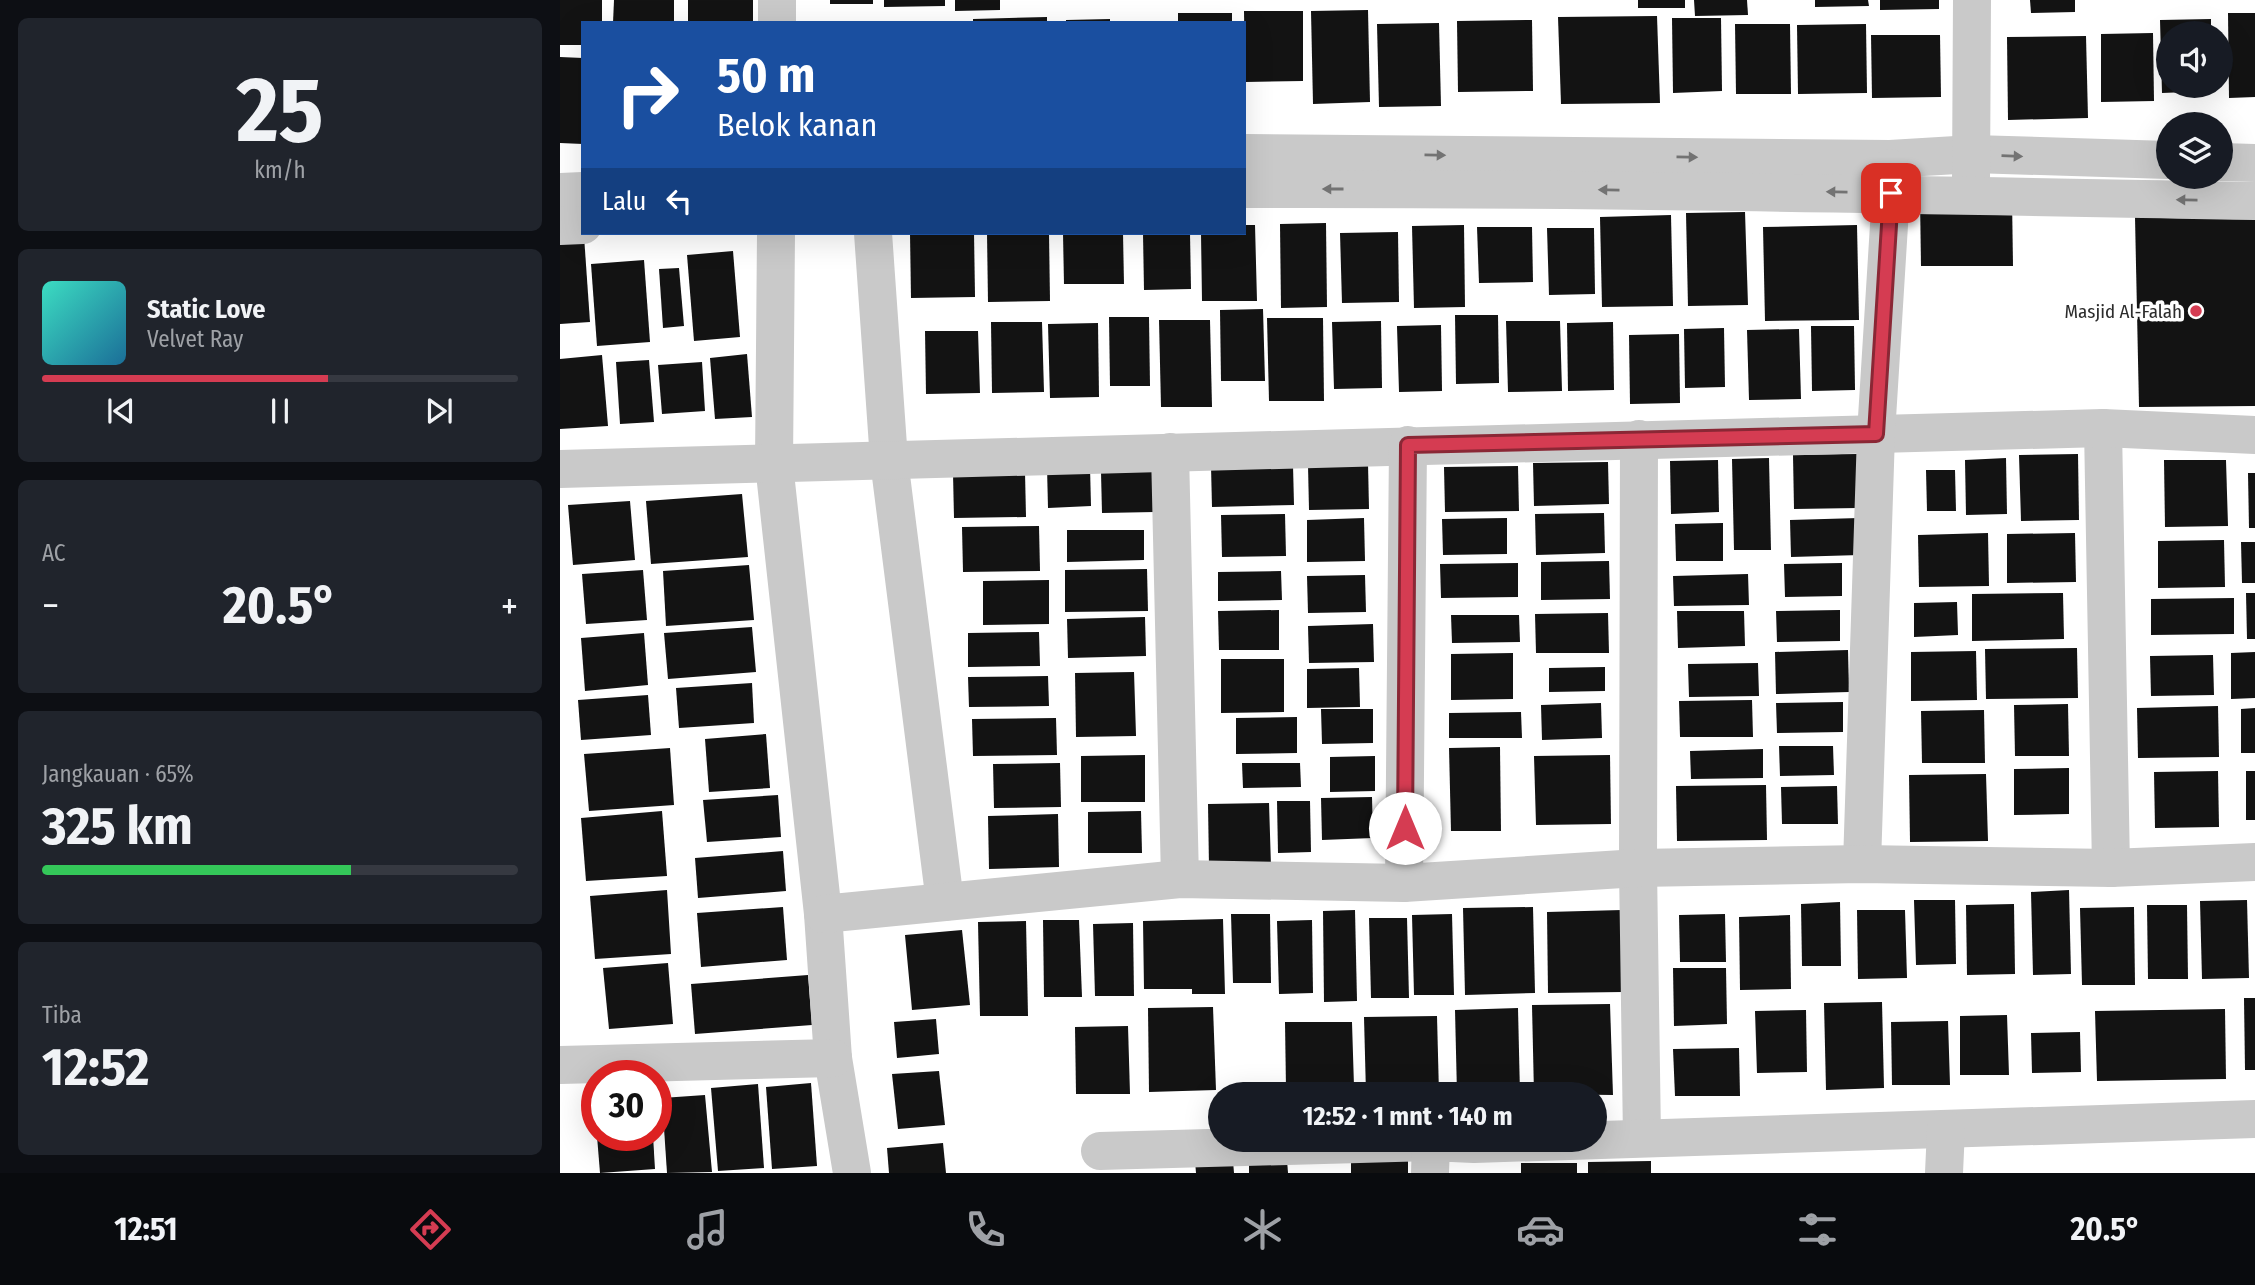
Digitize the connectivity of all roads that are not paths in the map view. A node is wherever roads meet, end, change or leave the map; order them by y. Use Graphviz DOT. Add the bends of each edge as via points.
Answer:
graph roads {
  1 [pos="777,0"];
  2 [pos="1972,0"];
  3 [pos="777,21"];
  4 [pos="1246,153"];
  5 [pos="1973,154"];
  6 [pos="2156,160"];
  7 [pos="2233,162"];
  8 [pos="2255,163"];
  9 [pos="1388,171"];
  10 [pos="1891,176"];
  11 [pos="1246,189"];
  12 [pos="581,191"];
  13 [pos="560,192"];
  14 [pos="1970,195"];
  15 [pos="2255,201"];
  16 [pos="581,225"];
  17 [pos="560,226"];
  18 [pos="776,235"];
  19 [pos="873,235"];
  20 [pos="2103,428"];
  21 [pos="1876,434"];
  22 [pos="2255,435"];
  23 [pos="1639,439"];
  24 [pos="1408,445"];
  25 [pos="1170,453"];
  26 [pos="889,460"];
  27 [pos="774,464"];
  28 [pos="560,469"];
  29 [pos="2255,862"];
  30 [pos="1862,864"];
  31 [pos="1638,868"];
  32 [pos="2111,868"];
  33 [pos="1180,879"];
  34 [pos="1404,883"];
  35 [pos="945,902"];
  36 [pos="823,914"];
  37 [pos="833,1058"];
  38 [pos="560,1065"];
  39 [pos="2255,1119"];
  40 [pos="1946,1129"];
  41 [pos="1642,1138"];
  42 [pos="1100,1151"];
  43 [pos="1430,1157"];
  44 [pos="852,1173"];
  45 [pos="1944,1173"];
  1 -- 3 [label="street"];
  2 -- 5 [label="street"];
  4 -- 9 [label="street"];
  5 -- 6 [label="street, one-way"];
  5 -- 10 [label="street"];
  5 -- 14 [label="street"];
  7 -- 8 [label="street"];
  9 -- 10 [label="street"];
  9 -- 11 [label="street, one-way"];
  10 -- 14 [label="street"];
  10 -- 21 [label="street"];
  12 -- 13 [label="street"];
  15 -- 14 [label="street, one-way"];
  16 -- 17 [label="street"];
  18 -- 27 [label="street"];
  19 -- 26 [label="street"];
  20 -- 21 [label="street"];
  20 -- 22 [label="street"];
  20 -- 32 [label="street"];
  21 -- 23 [label="street"];
  21 -- 30 [label="street"];
  23 -- 24 [label="street"];
  23 -- 31 [label="street"];
  24 -- 25 [label="street"];
  24 -- 34 [label="street"];
  25 -- 26 [label="street"];
  25 -- 33 [label="street"];
  26 -- 27 [label="street"];
  26 -- 35 [label="street"];
  27 -- 28 [label="street"];
  27 -- 36 [label="street"];
  29 -- 32 [label="street"];
  30 -- 31 [label="street"];
  30 -- 32 [label="street"];
  31 -- 34 [label="street"];
  31 -- 41 [label="street"];
  33 -- 34 [label="street"];
  33 -- 35 [label="street"];
  35 -- 36 [label="street"];
  36 -- 37 [label="street"];
  37 -- 38 [label="street"];
  37 -- 44 [label="street"];
  39 -- 40 [label="street"];
  40 -- 41 [label="street"];
  40 -- 45 [label="street"];
  41 -- 43 [label="street" via="1474,1143"];
  42 -- 43 [label="street"];
}
